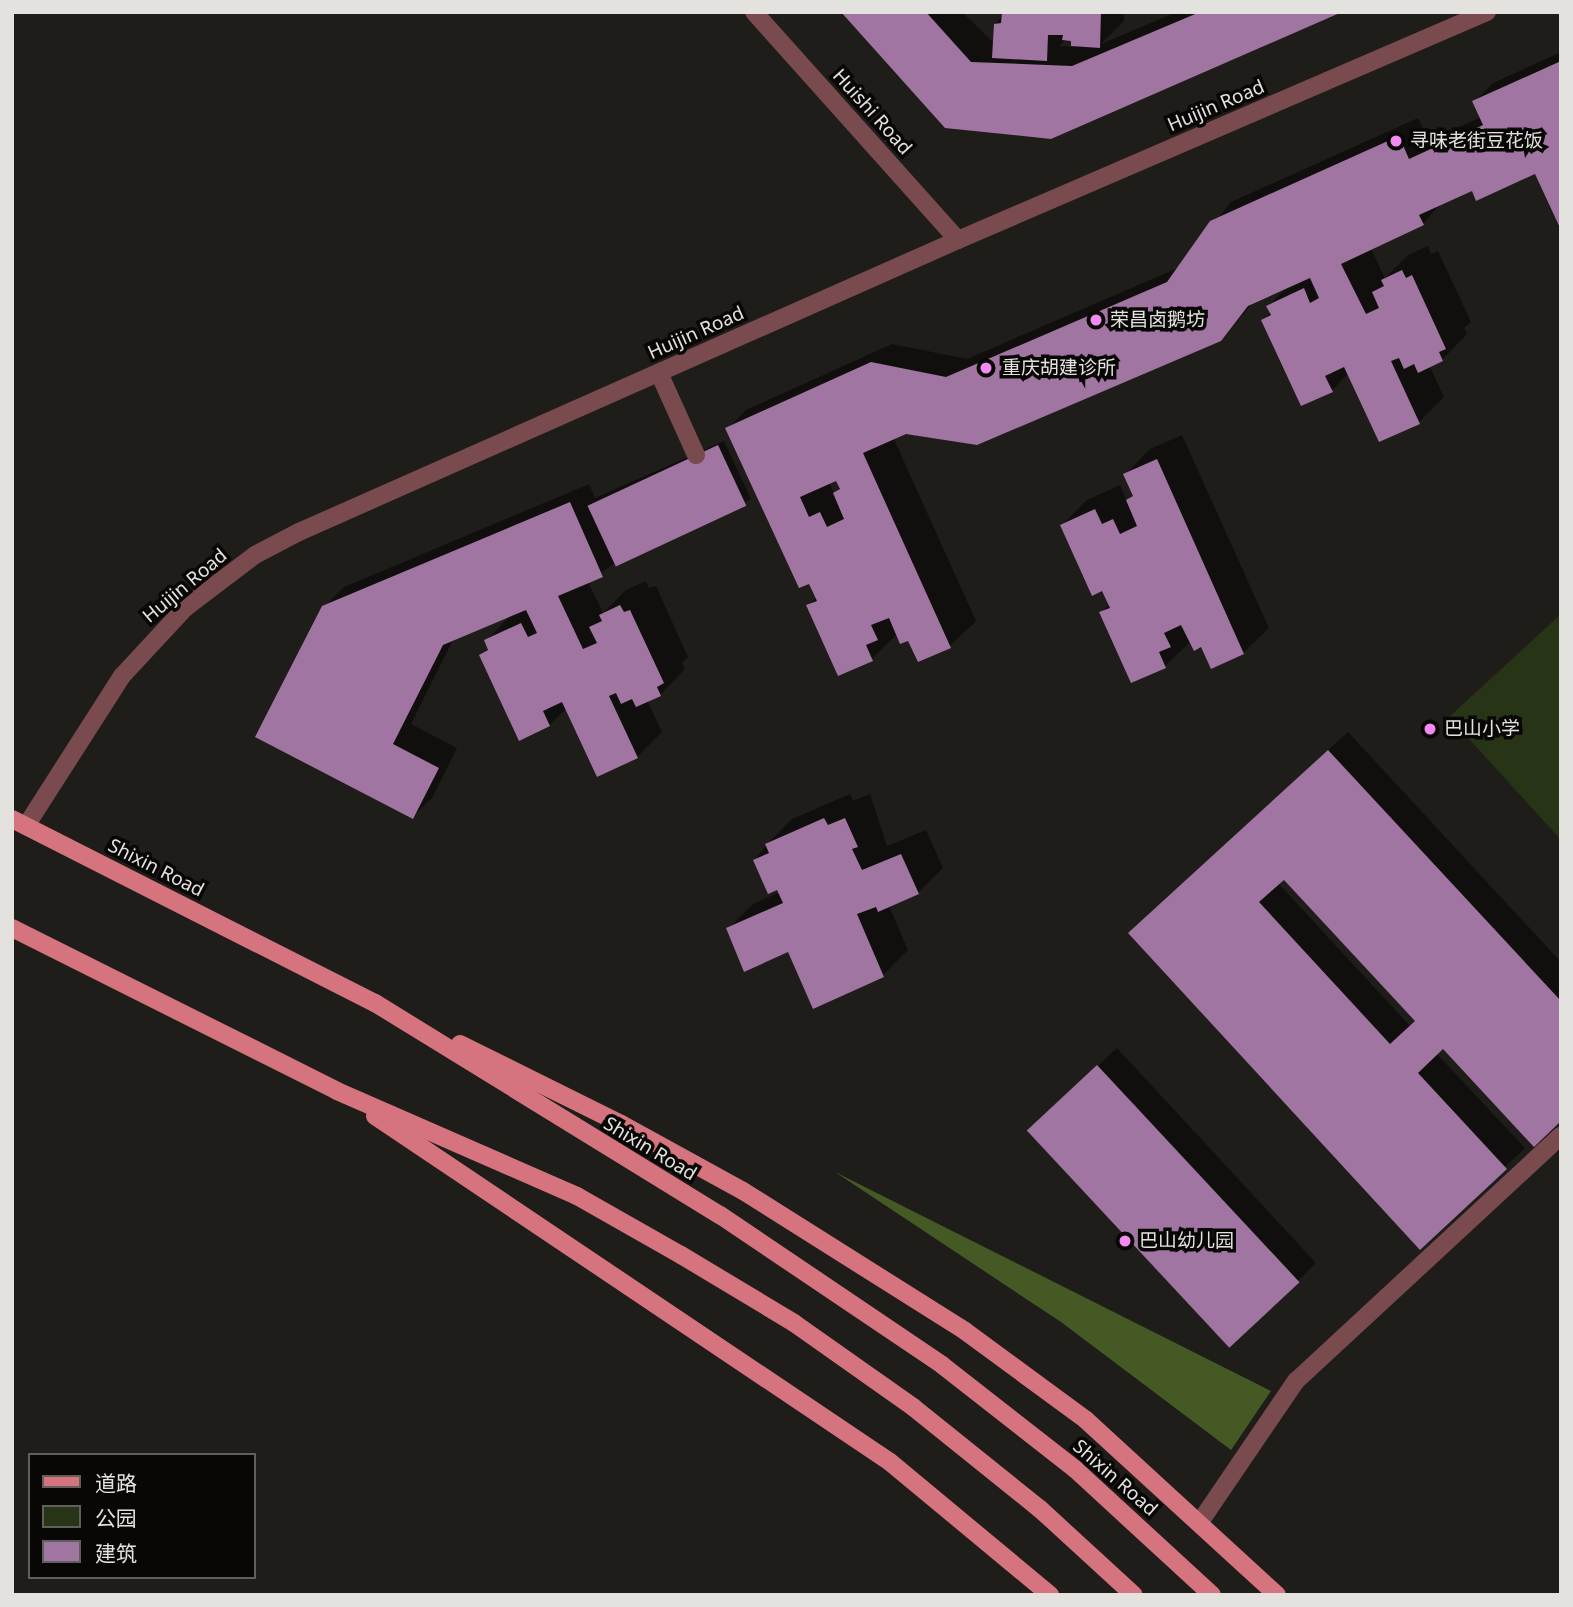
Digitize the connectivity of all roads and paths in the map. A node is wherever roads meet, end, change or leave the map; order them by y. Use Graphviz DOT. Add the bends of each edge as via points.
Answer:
graph roads {
  1 [pos="754,12"];
  2 [pos="1487,12"];
  3 [pos="958,240"];
  4 [pos="659,373"];
  5 [pos="696,455"];
  6 [pos="19,823"];
  7 [pos="12,928"];
  8 [pos="375,1003"];
  9 [pos="337,1091"];
  10 [pos="1561,1136"];
  11 [pos="1200,1521"];
  12 [pos="1051,1595"];
  13 [pos="1134,1595"];
  14 [pos="1212,1595"];
  15 [pos="1277,1595"];
  1 -- 3 [label="street, Huishi Road"];
  2 -- 3 [label="street, Huijin Road"];
  3 -- 4 [label="street, Huijin Road"];
  4 -- 5 [label="street"];
  4 -- 6 [label="street, Huijin Road" via="299,532 220,579 185,608 122,676"];
  6 -- 8 [label="main road, Shixin Road"];
  7 -- 9 [label="main road"];
  8 -- 11 [label="main road" via="621,1124 743,1191 965,1331 1086,1420"];
  8 -- 14 [label="main road, Shixin Road" via="720,1215 942,1365 1075,1469"];
  9 -- 12 [label="main road" via="890,1462"];
  9 -- 13 [label="main road" via="577,1196 793,1323 913,1407 1040,1509"];
  10 -- 11 [label="street" via="1296,1381"];
  11 -- 15 [label="main road"];
}
